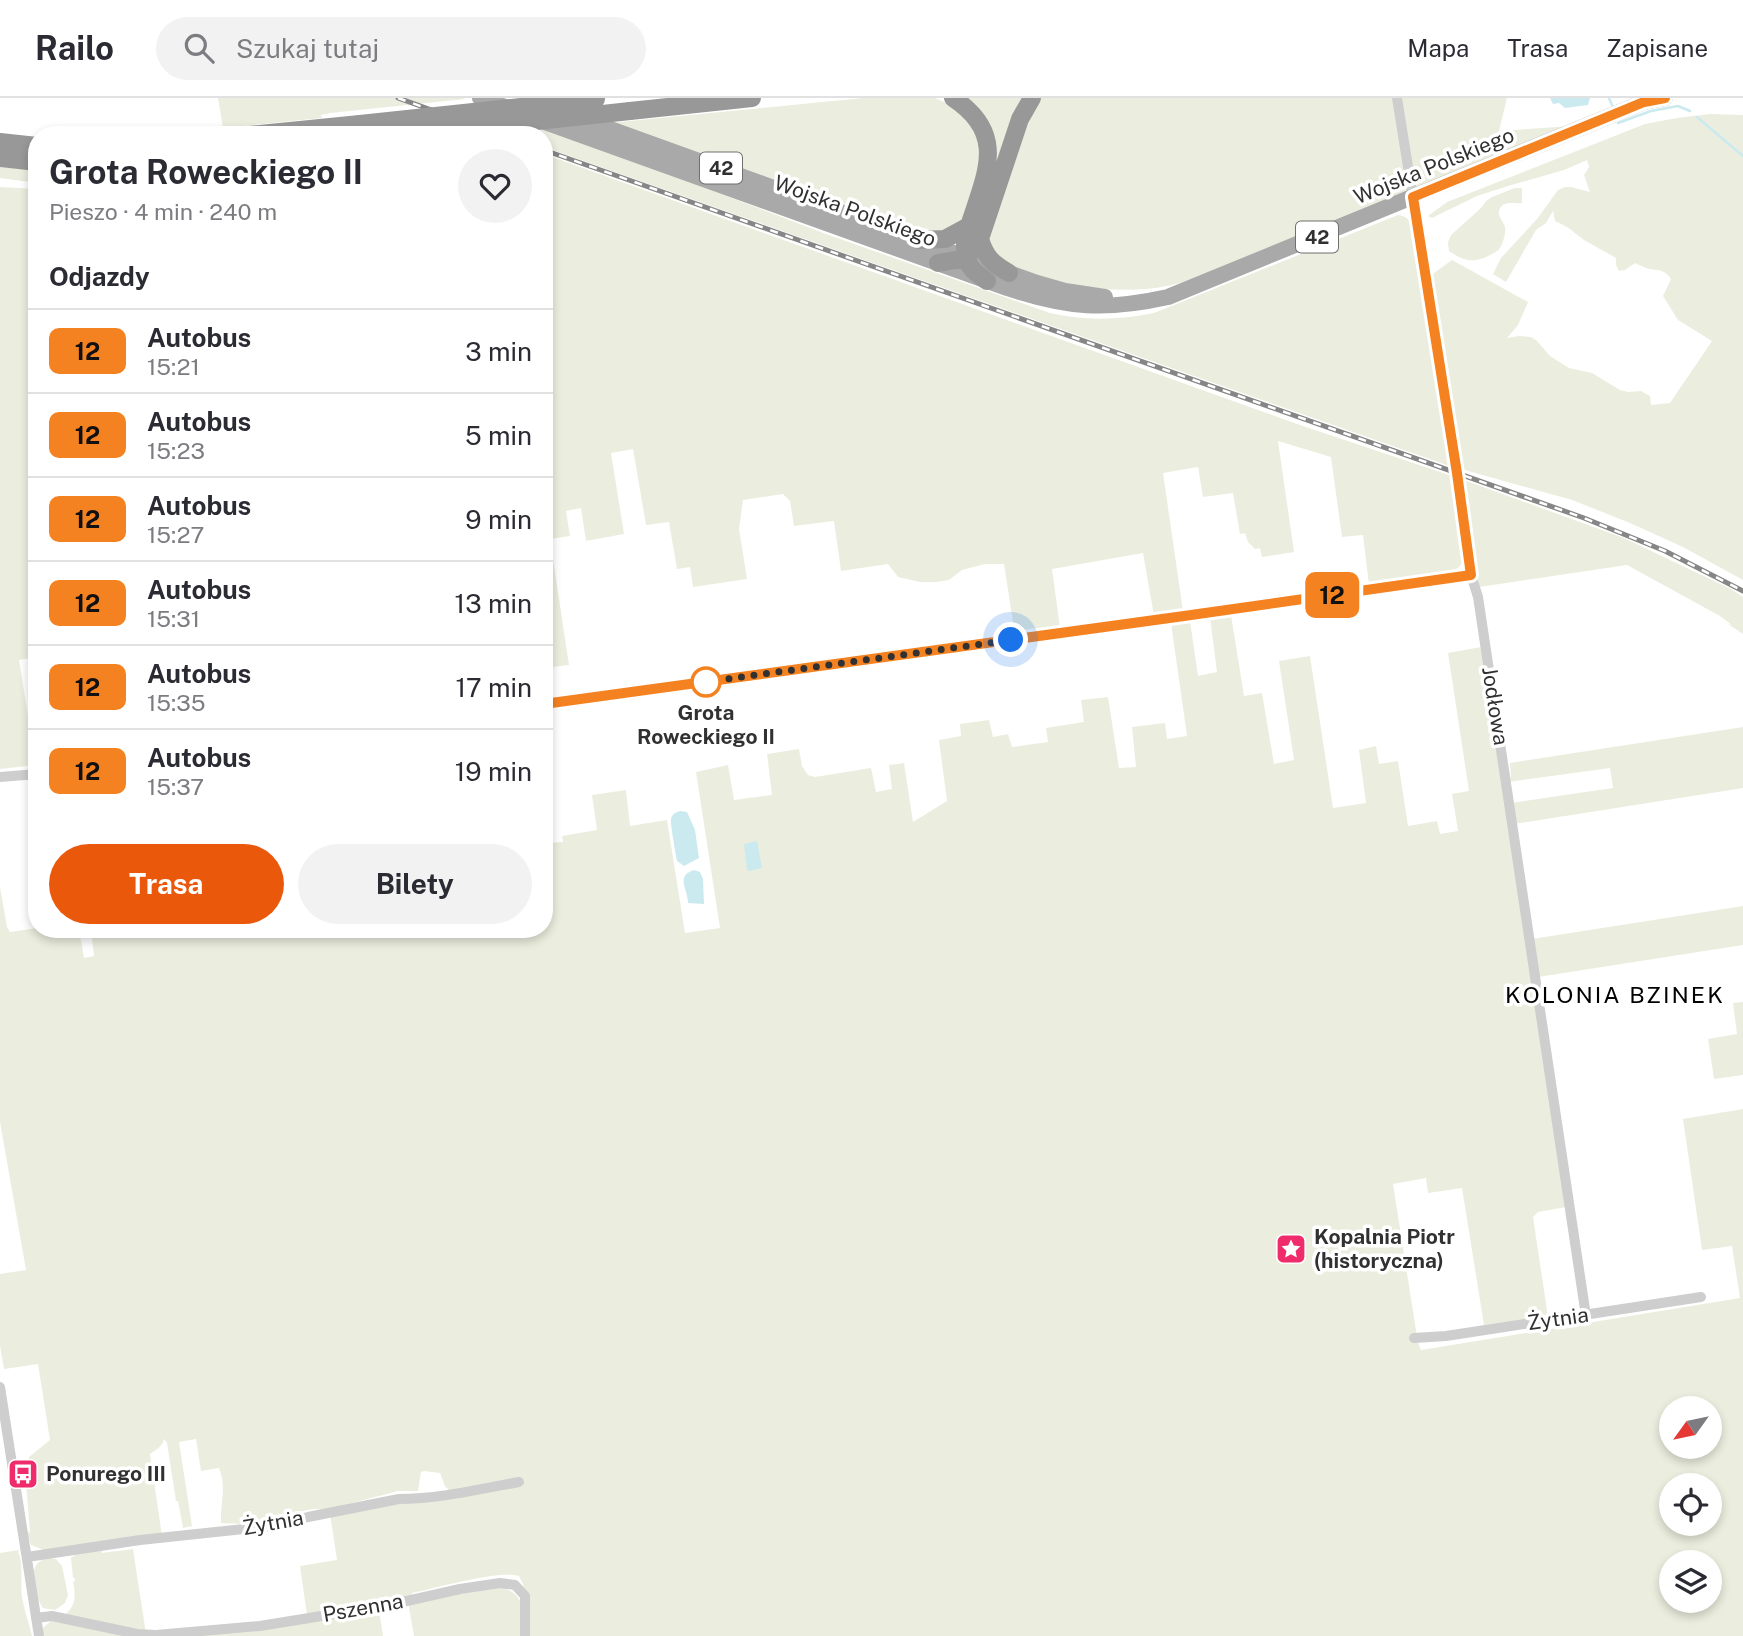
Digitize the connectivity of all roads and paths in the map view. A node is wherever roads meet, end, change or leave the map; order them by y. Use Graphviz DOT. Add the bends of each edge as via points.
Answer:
graph roads {
  1 [pos="480,98"];
  2 [pos="524,98"];
  3 [pos="752,98"];
  4 [pos="953,98"];
  5 [pos="1032,98"];
  6 [pos="1397,98"];
  7 [pos="1665,98"];
  8 [pos="602,99"];
  9 [pos="340,126"];
  10 [pos="491,126"];
  11 [pos="0,142"];
  12 [pos="28,145"];
  13 [pos="0,158"];
  14 [pos="28,161"];
  15 [pos="1413,197"];
  16 [pos="974,232"];
  17 [pos="918,240"];
  18 [pos="967,258"];
  19 [pos="938,263"];
  20 [pos="1009,273"];
  21 [pos="1221,276"];
  22 [pos="987,281"];
  23 [pos="1471,575"];
  24 [pos="553,703"];
  25 [pos="28,775"];
  26 [pos="0,778"];
  27 [pos="1701,1297"];
  28 [pos="1586,1316"];
  29 [pos="1414,1338"];
  30 [pos="0,1387"];
  31 [pos="519,1482"];
  32 [pos="27,1557"];
  33 [pos="36,1618"];
  34 [pos="39,1636"];
  35 [pos="524,1636"];
  1 -- 19 [label="main road, Wojska Polskiego / 42"];
  2 -- 17 [label="main road, Wojska Polskiego / 42"];
  3 -- 10 [label="highway, bridge"];
  4 -- 16 [label="highway" via="977,119 988,147"];
  5 -- 16 [label="highway"];
  6 -- 15 [label="street, Jodłowa"];
  7 -- 15 [label="main road, Wojska Polskiego / 42" via="1644,102"];
  8 -- 9 [label="highway, bridge"];
  11 -- 12 [label="highway"];
  13 -- 14 [label="highway"];
  15 -- 21 [label="main road, Wojska Polskiego / 42"];
  15 -- 23 [label="street, Jodłowa"];
  16 -- 17 [label="highway"];
  16 -- 18 [label="highway" via="964,248"];
  16 -- 20 [label="highway" via="985,254"];
  17 -- 18 [label="main road, Wojska Polskiego / 42"];
  18 -- 19 [label="highway"];
  18 -- 20 [label="main road, Wojska Polskiego / 42"];
  18 -- 22 [label="highway"];
  19 -- 22 [label="main road, Wojska Polskiego / 42"];
  20 -- 21 [label="main road, Wojska Polskiego / 42" via="1065,291 1127,297"];
  21 -- 22 [label="main road, Wojska Polskiego / 42" via="1168,297 1111,307 1035,298"];
  23 -- 24 [label="street"];
  23 -- 28 [label="street, Jodłowa" via="1478,597"];
  25 -- 26 [label="street"];
  27 -- 28 [label="street, Żytnia"];
  28 -- 29 [label="street, Żytnia"];
  30 -- 32 [label="street"];
  31 -- 32 [label="street, Żytnia" via="398,1499 272,1526"];
  32 -- 33 [label="street"];
  33 -- 34 [label="street"];
  33 -- 35 [label="street, Pszenna" via="52,1616 156,1635 260,1626 500,1583 514,1585 525,1596"];
}
